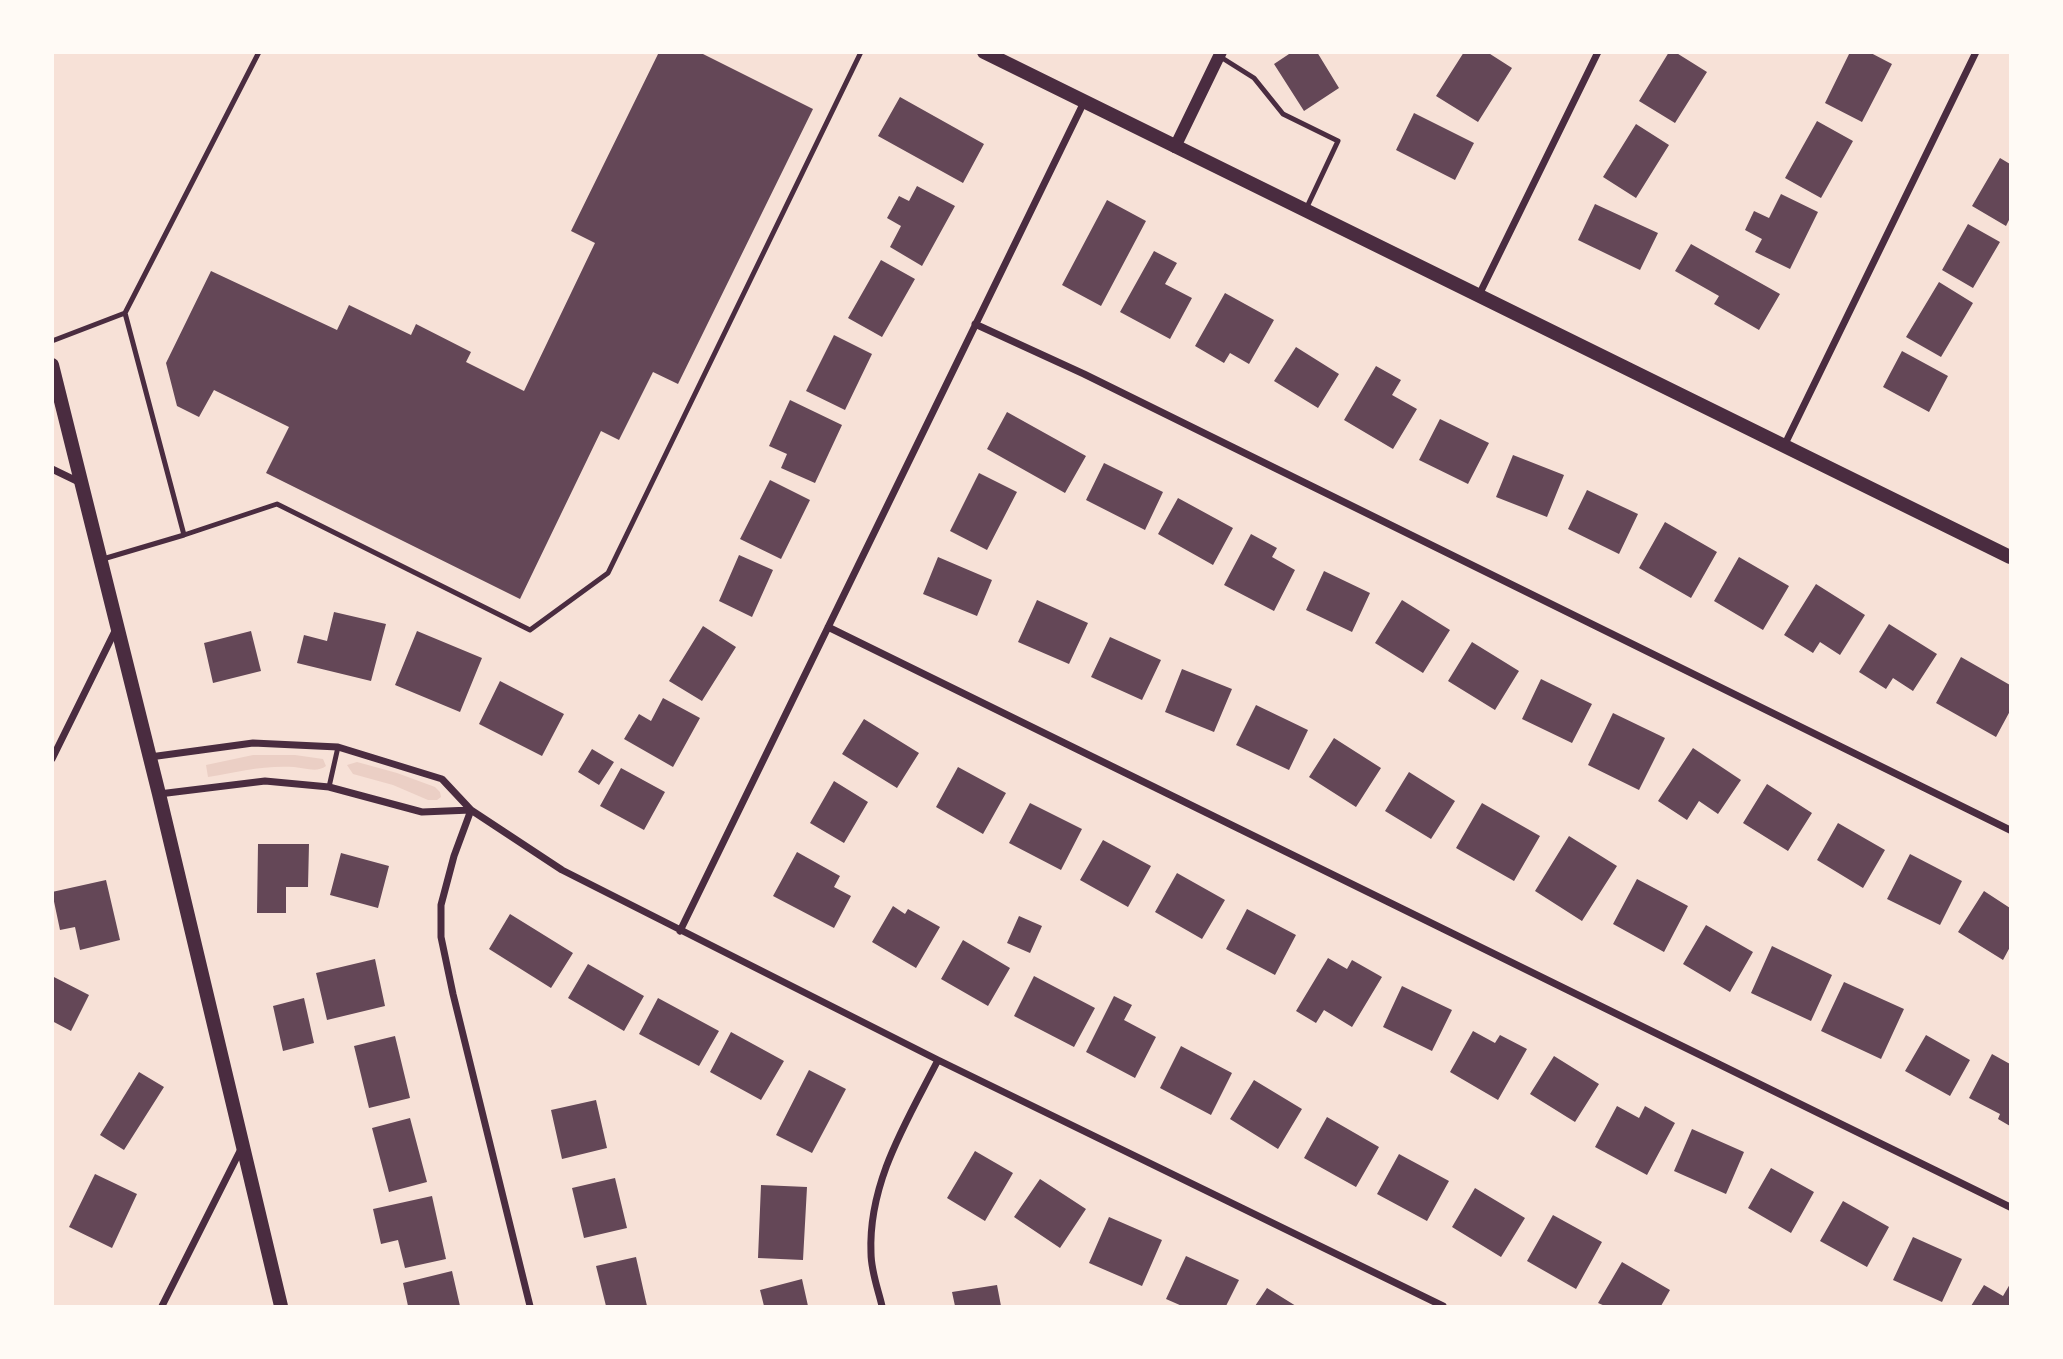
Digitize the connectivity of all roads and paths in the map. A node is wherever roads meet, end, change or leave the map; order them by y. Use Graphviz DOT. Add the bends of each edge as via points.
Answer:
graph roads {
  1 [pos="259,52"];
  2 [pos="861,52"];
  3 [pos="984,52"];
  4 [pos="1598,52"];
  5 [pos="1976,52"];
  6 [pos="1220,54"];
  7 [pos="1084,102"];
  8 [pos="1175,147"];
  9 [pos="1306,211"];
  10 [pos="1479,296"];
  11 [pos="125,313"];
  12 [pos="975,324"];
  13 [pos="52,341"];
  14 [pos="52,365"];
  15 [pos="1784,446"];
  16 [pos="52,469"];
  17 [pos="81,484"];
  18 [pos="184,535"];
  19 [pos="2011,556"];
  20 [pos="100,560"];
  21 [pos="828,627"];
  22 [pos="117,629"];
  23 [pos="338,747"];
  24 [pos="150,757"];
  25 [pos="52,759"];
  26 [pos="329,787"];
  27 [pos="159,794"];
  28 [pos="471,810"];
  29 [pos="2011,830"];
  30 [pos="680,931"];
  31 [pos="938,1060"];
  32 [pos="242,1146"];
  33 [pos="2011,1207"];
  34 [pos="162,1307"];
  35 [pos="281,1307"];
  36 [pos="530,1307"];
  37 [pos="882,1307"];
  38 [pos="1443,1307"];
  1 -- 11 [label="lane"];
  2 -- 18 [label="lane" via="608,573 530,630 276,504"];
  3 -- 7 [label="main road"];
  4 -- 10 [label="street"];
  5 -- 15 [label="street"];
  6 -- 8 [label="street"];
  6 -- 9 [label="lane" via="1254,78 1283,114 1338,141"];
  7 -- 8 [label="main road"];
  7 -- 12 [label="street"];
  8 -- 9 [label="main road"];
  9 -- 10 [label="main road"];
  10 -- 15 [label="main road"];
  11 -- 13 [label="lane"];
  11 -- 18 [label="lane"];
  12 -- 21 [label="street"];
  12 -- 29 [label="street"];
  14 -- 17 [label="main road"];
  15 -- 19 [label="main road"];
  16 -- 17 [label="street"];
  17 -- 20 [label="main road"];
  18 -- 20 [label="lane"];
  20 -- 22 [label="main road"];
  21 -- 30 [label="street"];
  21 -- 33 [label="street"];
  22 -- 24 [label="main road"];
  22 -- 25 [label="street"];
  23 -- 24 [label="street" via="253,743"];
  23 -- 26 [label="lane"];
  23 -- 28 [label="street" via="442,779"];
  24 -- 27 [label="main road"];
  26 -- 27 [label="street" via="265,781"];
  26 -- 28 [label="street" via="422,813"];
  27 -- 32 [label="main road"];
  28 -- 30 [label="street" via="562,870"];
  28 -- 36 [label="street" via="441,905 441,937"];
  30 -- 31 [label="street"];
  31 -- 37 [label="street" via="884,1167 873,1211 871,1255"];
  31 -- 38 [label="street"];
  32 -- 34 [label="street"];
  32 -- 35 [label="main road"];
}
